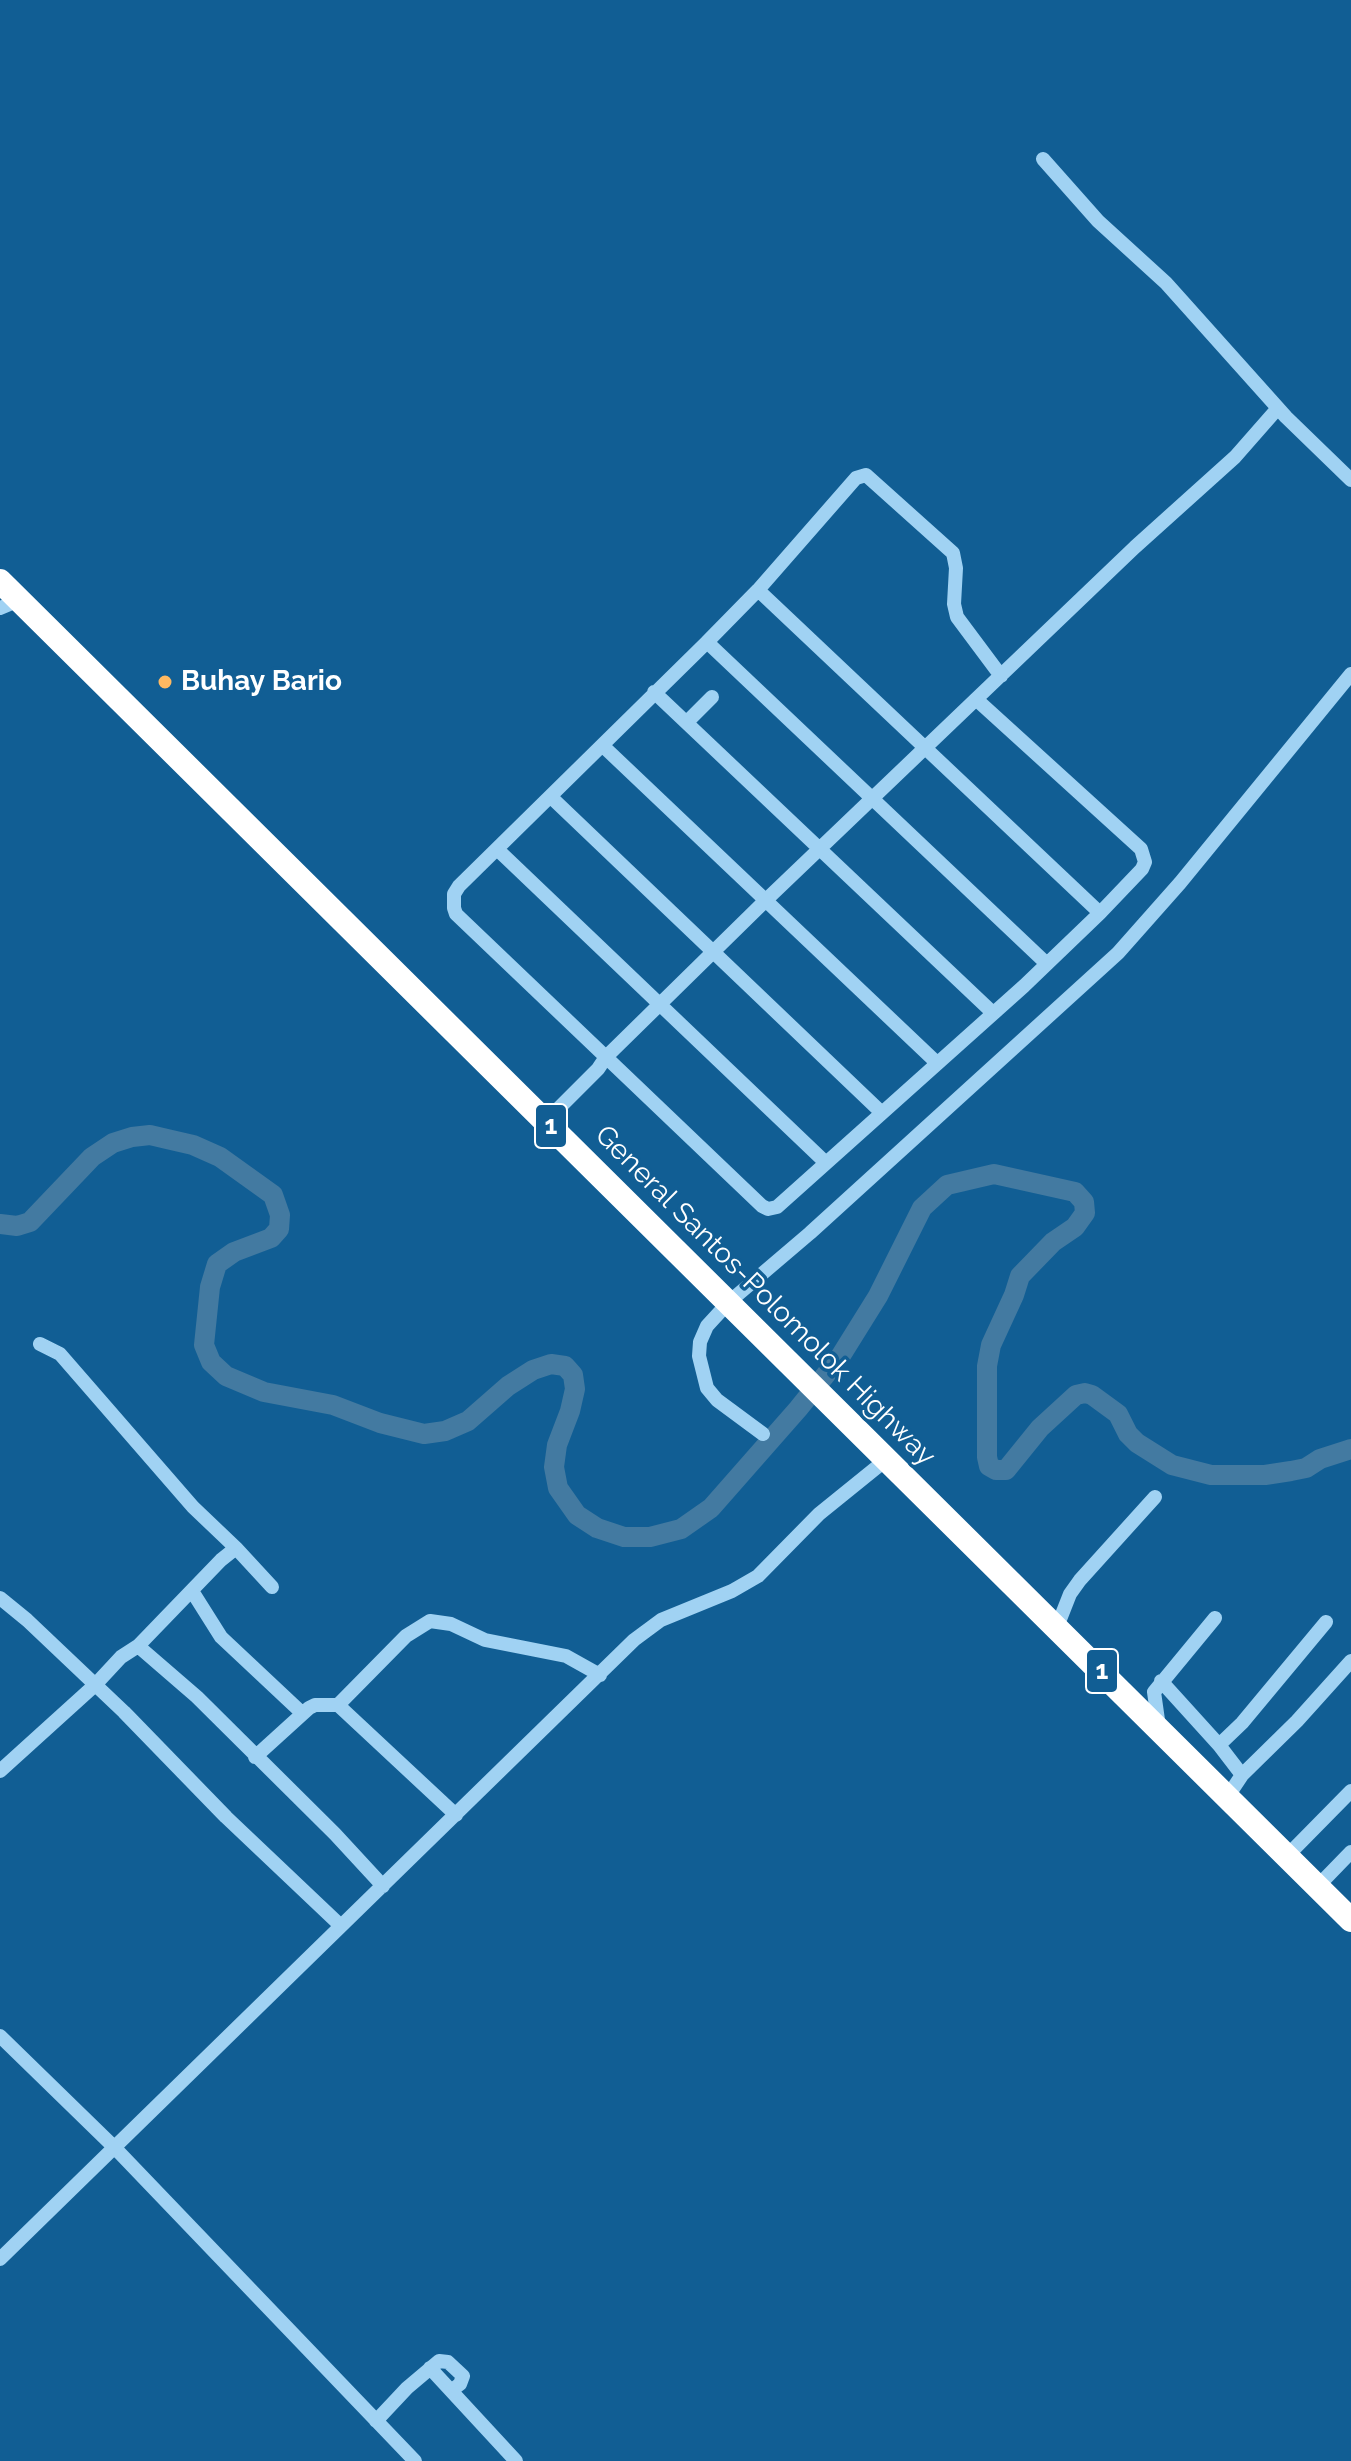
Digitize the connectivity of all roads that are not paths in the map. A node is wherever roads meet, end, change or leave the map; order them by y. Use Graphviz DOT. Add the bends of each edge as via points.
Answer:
graph roads {
  1 [pos="1043,159"];
  2 [pos="1278,408"];
  3 [pos="1351,480"];
  4 [pos="0,581"];
  5 [pos="758,590"];
  6 [pos="9,604"];
  7 [pos="707,642"];
  8 [pos="1036,645"];
  9 [pos="1351,674"];
  10 [pos="1001,676"];
  11 [pos="654,692"];
  12 [pos="712,697"];
  13 [pos="979,702"];
  14 [pos="687,722"];
  15 [pos="603,746"];
  16 [pos="930,751"];
  17 [pos="552,798"];
  18 [pos="875,803"];
  19 [pos="498,850"];
  20 [pos="824,853"];
  21 [pos="768,903"];
  22 [pos="1100,913"];
  23 [pos="716,954"];
  24 [pos="1047,964"];
  25 [pos="662,1006"];
  26 [pos="993,1013"];
  27 [pos="605,1063"];
  28 [pos="937,1063"];
  29 [pos="882,1113"];
  30 [pos="546,1121"];
  31 [pos="825,1162"];
  32 [pos="729,1302"];
  33 [pos="40,1344"];
  34 [pos="763,1434"];
  35 [pos="887,1459"];
  36 [pos="1155,1497"];
  37 [pos="214,1526"];
  38 [pos="236,1548"];
  39 [pos="221,1560"];
  40 [pos="272,1587"];
  41 [pos="192,1591"];
  42 [pos="0,1598"];
  43 [pos="1215,1618"];
  44 [pos="1326,1622"];
  45 [pos="1057,1627"];
  46 [pos="138,1646"];
  47 [pos="1351,1661"];
  48 [pos="600,1675"];
  49 [pos="1161,1681"];
  50 [pos="95,1685"];
  51 [pos="338,1705"];
  52 [pos="302,1713"];
  53 [pos="1159,1727"];
  54 [pos="1219,1745"];
  55 [pos="255,1757"];
  56 [pos="3,1762"];
  57 [pos="1242,1775"];
  58 [pos="1351,1791"];
  59 [pos="1228,1796"];
  60 [pos="456,1815"];
  61 [pos="1351,1852"];
  62 [pos="1287,1856"];
  63 [pos="383,1886"];
  64 [pos="1318,1886"];
  65 [pos="1351,1920"];
  66 [pos="341,1926"];
  67 [pos="0,2036"];
  68 [pos="114,2147"];
  69 [pos="0,2259"];
  70 [pos="376,2421"];
  71 [pos="415,2461"];
  72 [pos="516,2461"];
  1 -- 2 [label="street" via="1098,221 1166,283"];
  2 -- 3 [label="street"];
  2 -- 8 [label="street" via="1225,472"];
  4 -- 6 [label="highway, General Santos-Polomolok Highway / 1"];
  5 -- 7 [label="street"];
  5 -- 10 [label="street" via="856,478 866,475 953,553 957,617"];
  5 -- 16 [label="street"];
  6 -- 30 [label="highway, General Santos-Polomolok Highway / 1"];
  7 -- 11 [label="street"];
  7 -- 18 [label="street"];
  8 -- 10 [label="street"];
  8 -- 13 [label="street"];
  9 -- 32 [label="street" via="1118,953"];
  10 -- 13 [label="street"];
  11 -- 14 [label="street"];
  11 -- 15 [label="street"];
  12 -- 14 [label="street"];
  13 -- 16 [label="street"];
  13 -- 22 [label="street" via="1145,855 1142,869"];
  14 -- 20 [label="street"];
  15 -- 17 [label="street"];
  15 -- 21 [label="street"];
  16 -- 18 [label="street"];
  16 -- 22 [label="street"];
  17 -- 19 [label="street"];
  17 -- 23 [label="street"];
  18 -- 20 [label="street"];
  18 -- 24 [label="street"];
  19 -- 25 [label="street"];
  19 -- 27 [label="street" via="459,886 453,901 456,914"];
  20 -- 21 [label="street"];
  20 -- 26 [label="street"];
  21 -- 23 [label="street"];
  21 -- 28 [label="street"];
  22 -- 24 [label="street"];
  23 -- 25 [label="street"];
  23 -- 29 [label="street"];
  24 -- 26 [label="street"];
  25 -- 27 [label="street"];
  25 -- 31 [label="street"];
  26 -- 28 [label="street"];
  27 -- 30 [label="street"];
  27 -- 31 [label="street" via="768,1209 777,1207"];
  28 -- 29 [label="street"];
  29 -- 31 [label="street"];
  30 -- 32 [label="highway, General Santos-Polomolok Highway / 1"];
  32 -- 34 [label="street" via="700,1342 702,1375 717,1400"];
  32 -- 35 [label="highway, General Santos-Polomolok Highway / 1"];
  33 -- 37 [label="street" via="60,1354"];
  35 -- 45 [label="highway, General Santos-Polomolok Highway / 1"];
  35 -- 48 [label="street" via="819,1514 758,1576 661,1620"];
  36 -- 45 [label="street" via="1080,1580"];
  37 -- 38 [label="street"];
  37 -- 39 [label="street"];
  38 -- 39 [label="street"];
  38 -- 40 [label="street"];
  39 -- 41 [label="street"];
  41 -- 46 [label="street"];
  41 -- 52 [label="street" via="221,1637"];
  42 -- 50 [label="street"];
  43 -- 49 [label="street"];
  44 -- 54 [label="street"];
  45 -- 53 [label="highway, General Santos-Polomolok Highway / 1"];
  46 -- 50 [label="street"];
  46 -- 55 [label="street"];
  47 -- 57 [label="street"];
  48 -- 51 [label="street" via="566,1656 485,1640 451,1624 430,1621 406,1636"];
  48 -- 60 [label="street"];
  49 -- 53 [label="street" via="1154,1692"];
  49 -- 54 [label="street"];
  50 -- 56 [label="street"];
  50 -- 66 [label="street"];
  51 -- 52 [label="street" via="315,1705"];
  51 -- 60 [label="street"];
  52 -- 55 [label="street"];
  53 -- 59 [label="highway, General Santos-Polomolok Highway / 1"];
  54 -- 57 [label="street"];
  55 -- 63 [label="street"];
  57 -- 59 [label="street"];
  58 -- 62 [label="street"];
  59 -- 62 [label="highway, General Santos-Polomolok Highway / 1"];
  60 -- 63 [label="street"];
  61 -- 64 [label="street"];
  62 -- 64 [label="highway, General Santos-Polomolok Highway / 1"];
  63 -- 66 [label="street"];
  64 -- 65 [label="highway, General Santos-Polomolok Highway / 1"];
  66 -- 68 [label="street"];
  67 -- 68 [label="street"];
  68 -- 69 [label="street"];
  68 -- 70 [label="street"];
  70 -- 71 [label="street"];
  70 -- 72 [label="street" via="430,2368"];
}
